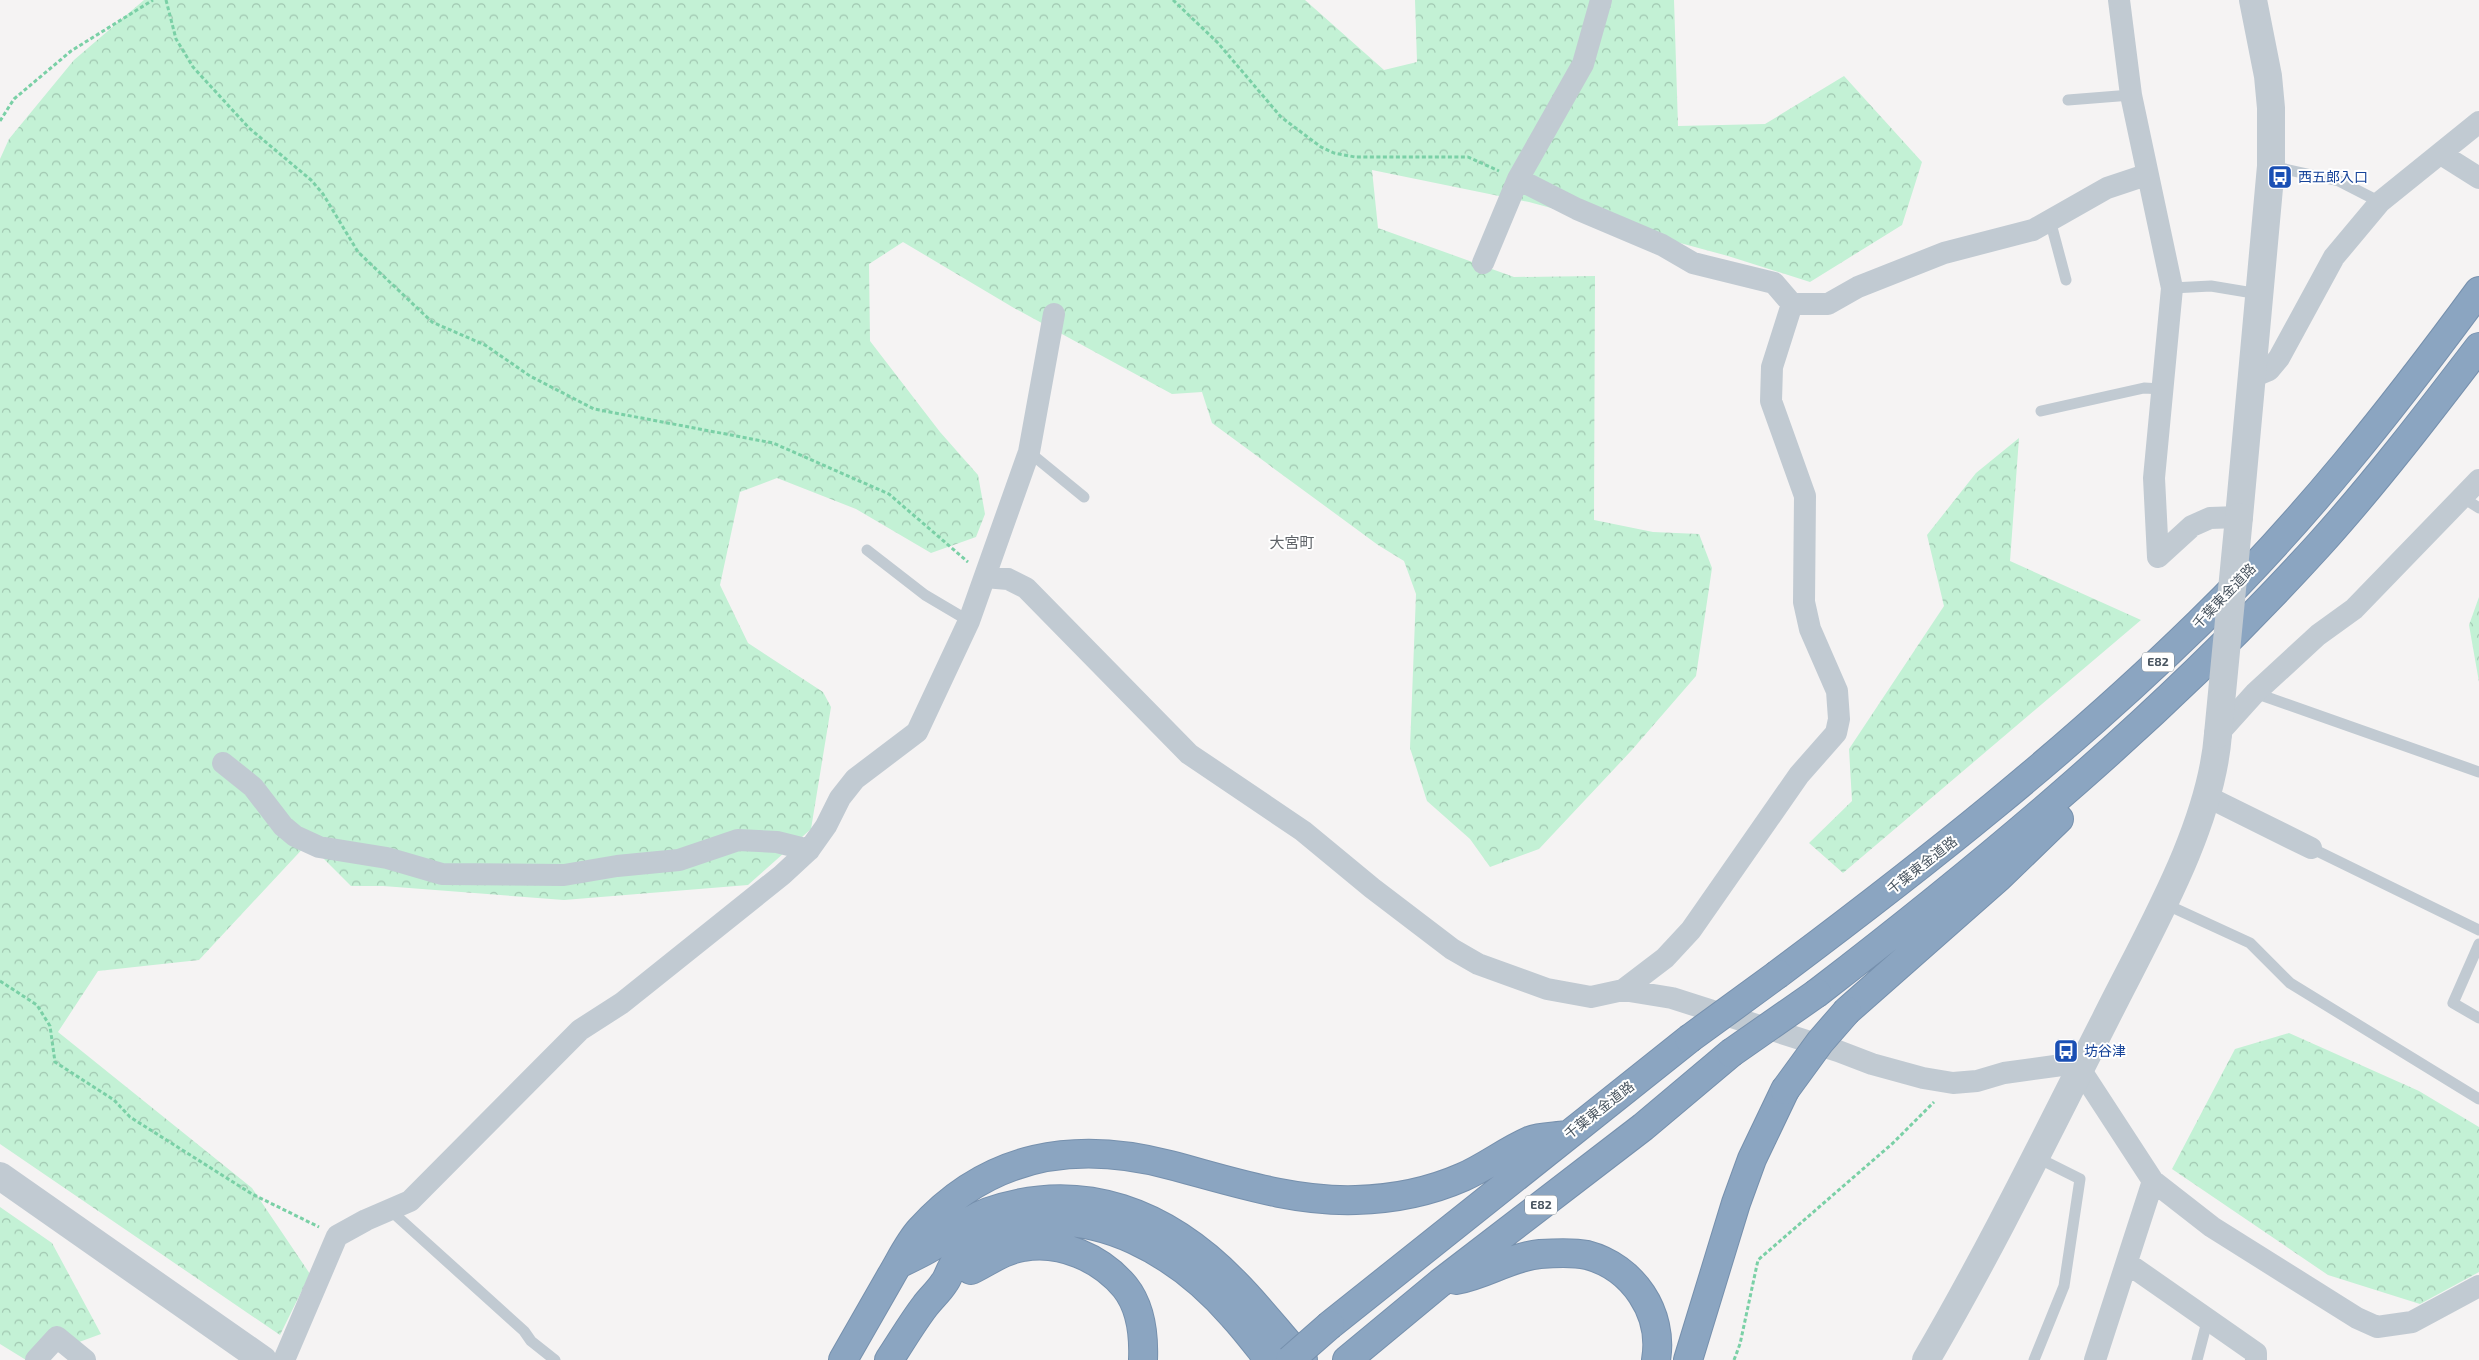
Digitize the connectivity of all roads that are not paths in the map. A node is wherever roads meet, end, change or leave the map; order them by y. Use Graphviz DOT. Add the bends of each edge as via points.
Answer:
graph roads {
  1 [pos="1602,0"];
  2 [pos="2119,0"];
  3 [pos="2253,0"];
  4 [pos="2131,95"];
  5 [pos="2068,100"];
  6 [pos="2479,122"];
  7 [pos="2441,154"];
  8 [pos="2271,166"];
  9 [pos="2146,175"];
  10 [pos="2479,178"];
  11 [pos="1518,179"];
  12 [pos="2380,202"];
  13 [pos="2050,220"];
  14 [pos="1483,263"];
  15 [pos="2066,280"];
  16 [pos="2172,288"];
  17 [pos="2479,291"];
  18 [pos="2259,294"];
  19 [pos="1792,304"];
  20 [pos="1054,314"];
  21 [pos="2479,347"];
  22 [pos="2252,377"];
  23 [pos="2162,389"];
  24 [pos="2041,410"];
  25 [pos="1029,452"];
  26 [pos="2479,480"];
  27 [pos="1084,497"];
  28 [pos="2470,502"];
  29 [pos="2239,517"];
  30 [pos="867,550"];
  31 [pos="985,577"];
  32 [pos="2273,594"];
  33 [pos="970,621"];
  34 [pos="2255,693"];
  35 [pos="2218,734"];
  36 [pos="223,763"];
  37 [pos="2479,772"];
  38 [pos="2208,797"];
  39 [pos="2311,848"];
  40 [pos="810,850"];
  41 [pos="2163,903"];
  42 [pos="2479,930"];
  43 [pos="2479,944"];
  44 [pos="1623,990"];
  45 [pos="2479,1018"];
  46 [pos="2080,1069"];
  47 [pos="2479,1100"];
  48 [pos="1566,1135"];
  49 [pos="2036,1157"];
  50 [pos="0,1176"];
  51 [pos="2153,1181"];
  52 [pos="390,1210"];
  53 [pos="2127,1263"];
  54 [pos="898,1264"];
  55 [pos="945,1282"];
  56 [pos="1440,1283"];
  57 [pos="2479,1286"];
  58 [pos="2208,1318"];
  59 [pos="1349,1358"];
  60 [pos="36,1360"];
  61 [pos="85,1360"];
  62 [pos="263,1360"];
  63 [pos="284,1360"];
  64 [pos="555,1360"];
  65 [pos="843,1360"];
  66 [pos="889,1360"];
  67 [pos="1143,1360"];
  68 [pos="1269,1360"];
  69 [pos="1290,1360"];
  70 [pos="1303,1360"];
  71 [pos="1656,1360"];
  72 [pos="1688,1360"];
  73 [pos="1926,1360"];
  74 [pos="2034,1360"];
  75 [pos="2095,1360"];
  76 [pos="2198,1360"];
  77 [pos="2256,1360"];
  1 -- 11 [label="street" via="1583,64"];
  2 -- 4 [label="street"];
  3 -- 8 [label="street" via="2268,76"];
  4 -- 5 [label="lane"];
  4 -- 9 [label="street"];
  6 -- 7 [label="street"];
  7 -- 10 [label="street"];
  7 -- 12 [label="street"];
  8 -- 12 [label="lane" via="2339,181"];
  8 -- 18 [label="street"];
  9 -- 13 [label="street" via="2106,188"];
  9 -- 16 [label="street"];
  11 -- 14 [label="street"];
  11 -- 19 [label="street" via="1577,209 1662,245 1693,263 1774,283"];
  12 -- 22 [label="street" via="2334,257 2279,358 2269,370"];
  13 -- 15 [label="lane"];
  13 -- 19 [label="street" via="2033,230 1944,253 1858,287 1828,304"];
  16 -- 18 [label="lane" via="2211,286"];
  16 -- 23 [label="street"];
  17 -- 48 [label="highway, 千葉東金道路 / E82, bridge" via="2400,398 2347,462 2200,622 2110,706 1975,823"];
  18 -- 22 [label="street"];
  19 -- 44 [label="street" via="1772,367 1771,400 1804,496 1804,602 1810,630 1836,691 1839,719 1836,733 1799,775 1691,930 1665,958"];
  20 -- 25 [label="street"];
  21 -- 32 [label="highway, E82" via="2366,492"];
  22 -- 29 [label="street"];
  23 -- 24 [label="lane" via="2144,388"];
  23 -- 29 [label="street" via="2154,478 2158,557 2192,526 2210,518"];
  25 -- 27 [label="lane"];
  25 -- 31 [label="street"];
  26 -- 28 [label="street"];
  28 -- 34 [label="street" via="2354,609 2318,635"];
  29 -- 35 [label="street, bridge"];
  30 -- 33 [label="lane" via="925,594"];
  31 -- 33 [label="street"];
  31 -- 44 [label="street" via="1008,579 1026,588 1188,754 1303,831 1452,949 1478,964 1546,990 1591,997"];
  32 -- 56 [label="highway, E82, bridge" via="2206,662 2060,795 1924,910 1817,993 1731,1053 1643,1127"];
  32 -- 72 [label="highway, bridge" via="2198,686 1999,877 1847,1011 1820,1042 1785,1090 1752,1159"];
  33 -- 40 [label="street" via="917,732 855,779"];
  34 -- 35 [label="street"];
  34 -- 37 [label="lane"];
  35 -- 38 [label="street"];
  36 -- 40 [label="street" via="253,787 283,826 295,836 319,847 387,858 442,874 564,875 679,860 738,840 777,842"];
  38 -- 39 [label="street"];
  38 -- 41 [label="street"];
  39 -- 42 [label="lane"];
  40 -- 52 [label="street" via="622,1004 580,1030 410,1201"];
  41 -- 46 [label="street"];
  41 -- 47 [label="lane" via="2250,944 2290,983"];
  43 -- 45 [label="lane" via="2453,1003"];
  44 -- 46 [label="street" via="1672,998 1923,1078 1952,1083 2062,1066"];
  46 -- 49 [label="street"];
  46 -- 51 [label="street"];
  48 -- 54 [label="highway" via="1531,1140 1464,1177 1431,1189 1395,1197 1355,1200 1284,1195 1136,1156 1101,1152 1033,1159 1008,1166 966,1189 919,1231"];
  48 -- 69 [label="highway, 千葉東金道路 / E82, bridge"];
  49 -- 73 [label="street"];
  49 -- 74 [label="lane" via="2080,1179 2064,1286"];
  50 -- 62 [label="street"];
  51 -- 53 [label="street"];
  51 -- 57 [label="street" via="2212,1227 2357,1318 2377,1327 2412,1322"];
  52 -- 63 [label="street" via="337,1236"];
  52 -- 64 [label="lane"];
  53 -- 58 [label="street"];
  53 -- 75 [label="street"];
  54 -- 65 [label="highway"];
  54 -- 70 [label="highway" via="931,1248 986,1213 1013,1205 1067,1199 1125,1208 1166,1228 1235,1282"];
  55 -- 66 [label="highway"];
  55 -- 67 [label="highway" via="1001,1253 1023,1247 1050,1246 1070,1250 1108,1271 1126,1288 1138,1314 1144,1340"];
  55 -- 68 [label="highway" via="954,1264 972,1249 999,1233 1026,1224 1052,1222 1105,1229 1151,1248 1178,1266 1233,1315"];
  56 -- 59 [label="highway, E82"];
  56 -- 71 [label="highway" via="1471,1277 1514,1259 1540,1254 1586,1255 1625,1274 1642,1292 1654,1321"];
  58 -- 76 [label="lane"];
  58 -- 77 [label="street" via="2256,1353"];
  60 -- 61 [label="street" via="57,1337"];
}
